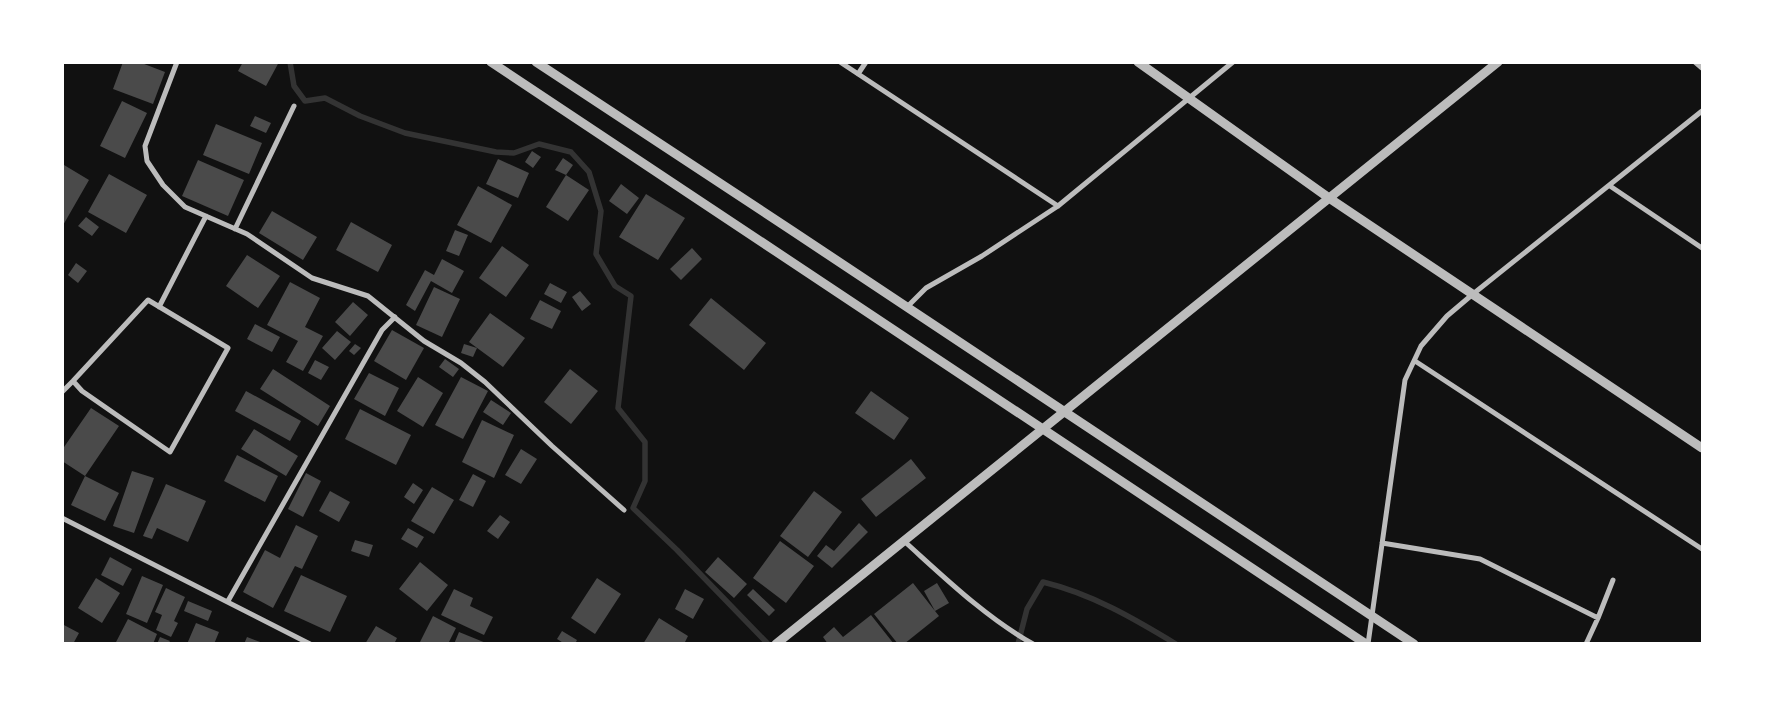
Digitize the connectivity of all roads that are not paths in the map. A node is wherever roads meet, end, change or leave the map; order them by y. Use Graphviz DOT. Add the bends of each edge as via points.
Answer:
graph roads {
  1 [pos="178,62"];
  2 [pos="491,62"];
  3 [pos="536,62"];
  4 [pos="840,62"];
  5 [pos="866,62"];
  6 [pos="1138,62"];
  7 [pos="1233,62"];
  8 [pos="1498,62"];
  9 [pos="1695,62"];
  10 [pos="1702,68"];
  11 [pos="858,74"];
  12 [pos="1190,99"];
  13 [pos="294,106"];
  14 [pos="1702,111"];
  15 [pos="1610,186"];
  16 [pos="1329,198"];
  17 [pos="1058,206"];
  18 [pos="206,216"];
  19 [pos="235,229"];
  20 [pos="1702,248"];
  21 [pos="1473,294"];
  22 [pos="159,307"];
  23 [pos="906,307"];
  24 [pos="395,317"];
  25 [pos="1415,361"];
  26 [pos="73,381"];
  27 [pos="62,392"];
  28 [pos="1065,412"];
  29 [pos="1043,429"];
  30 [pos="1702,448"];
  31 [pos="624,510"];
  32 [pos="62,518"];
  33 [pos="904,541"];
  34 [pos="1382,542"];
  35 [pos="1702,549"];
  36 [pos="1613,580"];
  37 [pos="228,602"];
  38 [pos="1372,616"];
  39 [pos="1598,618"];
  40 [pos="310,644"];
  41 [pos="776,644"];
  42 [pos="1032,644"];
  43 [pos="1367,644"];
  44 [pos="1414,644"];
  45 [pos="1586,644"];
  1 -- 18 [label="street" via="145,146 147,161 163,185 185,207"];
  2 -- 29 [label="street"];
  3 -- 23 [label="street"];
  4 -- 11 [label="street"];
  5 -- 11 [label="street"];
  6 -- 12 [label="street"];
  7 -- 12 [label="street"];
  8 -- 16 [label="street"];
  9 -- 10 [label="street"];
  11 -- 17 [label="street"];
  12 -- 16 [label="street"];
  12 -- 17 [label="street"];
  13 -- 19 [label="street"];
  14 -- 15 [label="street"];
  15 -- 20 [label="street"];
  15 -- 21 [label="street"];
  16 -- 21 [label="street"];
  16 -- 28 [label="street"];
  17 -- 23 [label="street" via="926,288"];
  18 -- 19 [label="street"];
  18 -- 22 [label="street"];
  19 -- 24 [label="street" via="312,278 368,296"];
  21 -- 25 [label="street" via="1447,316 1421,346"];
  21 -- 30 [label="street"];
  22 -- 26 [label="street" via="148,300"];
  22 -- 26 [label="street" via="228,348 170,452 82,391"];
  23 -- 28 [label="street"];
  24 -- 31 [label="street" via="485,382"];
  24 -- 37 [label="street" via="382,330"];
  25 -- 34 [label="street" via="1405,380"];
  25 -- 35 [label="street"];
  26 -- 27 [label="street"];
  28 -- 29 [label="street"];
  28 -- 38 [label="street"];
  29 -- 33 [label="street"];
  29 -- 43 [label="street"];
  32 -- 37 [label="street"];
  33 -- 41 [label="street"];
  33 -- 42 [label="street" via="1006,627"];
  34 -- 38 [label="street"];
  34 -- 39 [label="street" via="1480,560"];
  36 -- 39 [label="street"];
  37 -- 40 [label="street"];
  38 -- 43 [label="street"];
  38 -- 44 [label="street"];
  39 -- 45 [label="street"];
}
